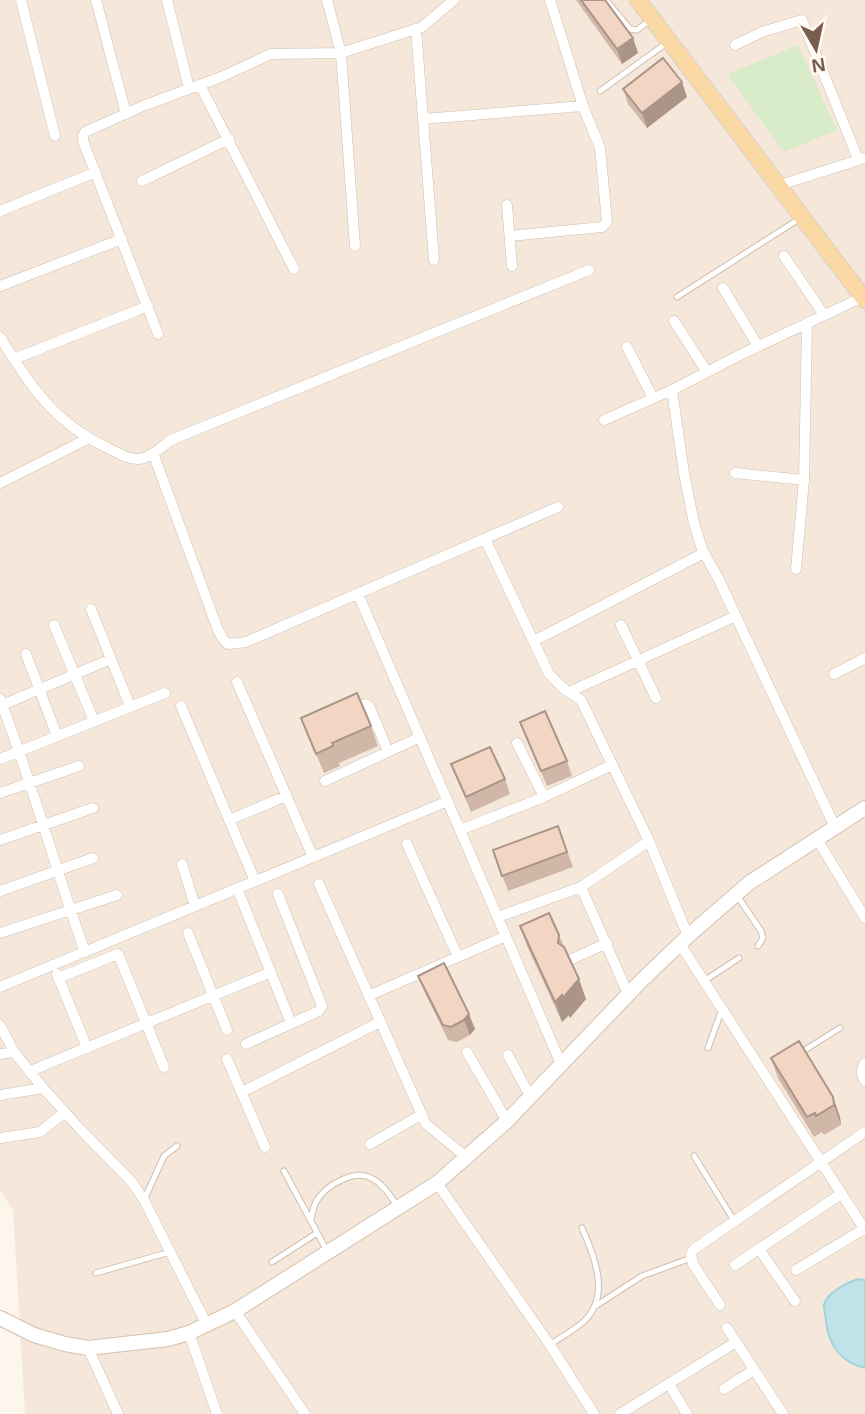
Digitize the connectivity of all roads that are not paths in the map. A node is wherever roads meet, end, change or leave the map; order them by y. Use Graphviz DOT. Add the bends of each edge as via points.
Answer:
graph roads {
  1 [pos="21,0"];
  2 [pos="96,0"];
  3 [pos="167,0"];
  4 [pos="327,0"];
  5 [pos="454,0"];
  6 [pos="550,0"];
  7 [pos="606,0"];
  8 [pos="638,0"];
  9 [pos="652,19"];
  10 [pos="416,29"];
  11 [pos="668,42"];
  12 [pos="736,45"];
  13 [pos="341,53"];
  14 [pos="200,85"];
  15 [pos="189,88"];
  16 [pos="600,91"];
  17 [pos="583,106"];
  18 [pos="126,114"];
  19 [pos="423,119"];
  20 [pos="55,136"];
  21 [pos="229,139"];
  22 [pos="861,158"];
  23 [pos="96,172"];
  24 [pos="142,181"];
  25 [pos="777,186"];
  26 [pos="507,205"];
  27 [pos="0,211"];
  28 [pos="802,218"];
  29 [pos="510,236"];
  30 [pos="122,239"];
  31 [pos="355,246"];
  32 [pos="784,256"];
  33 [pos="434,260"];
  34 [pos="512,266"];
  35 [pos="294,268"];
  36 [pos="589,270"];
  37 [pos="0,286"];
  38 [pos="723,288"];
  39 [pos="677,297"];
  40 [pos="864,298"];
  41 [pos="148,306"];
  42 [pos="824,315"];
  43 [pos="674,321"];
  44 [pos="807,323"];
  45 [pos="158,334"];
  46 [pos="0,337"];
  47 [pos="758,346"];
  48 [pos="627,347"];
  49 [pos="14,359"];
  50 [pos="707,372"];
  51 [pos="671,390"];
  52 [pos="653,398"];
  53 [pos="604,420"];
  54 [pos="87,439"];
  55 [pos="153,453"];
  56 [pos="735,473"];
  57 [pos="804,480"];
  58 [pos="0,483"];
  59 [pos="558,508"];
  60 [pos="485,539"];
  61 [pos="704,553"];
  62 [pos="796,569"];
  63 [pos="358,594"];
  64 [pos="91,609"];
  65 [pos="736,617"];
  66 [pos="54,625"];
  67 [pos="621,625"];
  68 [pos="534,641"];
  69 [pos="26,654"];
  70 [pos="865,658"];
  71 [pos="111,659"];
  72 [pos="638,661"];
  73 [pos="74,674"];
  74 [pos="834,674"];
  75 [pos="237,682"];
  76 [pos="40,689"];
  77 [pos="569,692"];
  78 [pos="164,693"];
  79 [pos="656,698"];
  80 [pos="1,703"];
  81 [pos="130,706"];
  82 [pos="181,706"];
  83 [pos="336,716"];
  84 [pos="94,721"];
  85 [pos="57,736"];
  86 [pos="420,737"];
  87 [pos="517,743"];
  88 [pos="20,751"];
  89 [pos="388,751"];
  90 [pos="0,759"];
  91 [pos="612,765"];
  92 [pos="79,766"];
  93 [pos="325,781"];
  94 [pos="30,784"];
  95 [pos="0,793"];
  96 [pos="286,796"];
  97 [pos="544,797"];
  98 [pos="448,800"];
  99 [pos="93,808"];
  100 [pos="865,808"];
  101 [pos="229,820"];
  102 [pos="43,826"];
  103 [pos="835,827"];
  104 [pos="460,830"];
  105 [pos="817,839"];
  106 [pos="0,840"];
  107 [pos="649,841"];
  108 [pos="407,844"];
  109 [pos="313,857"];
  110 [pos="93,858"];
  111 [pos="182,864"];
  112 [pos="57,871"];
  113 [pos="255,881"];
  114 [pos="319,884"];
  115 [pos="581,887"];
  116 [pos="237,888"];
  117 [pos="0,891"];
  118 [pos="278,894"];
  119 [pos="736,894"];
  120 [pos="117,895"];
  121 [pos="195,906"];
  122 [pos="71,911"];
  123 [pos="498,917"];
  124 [pos="865,918"];
  125 [pos="0,933"];
  126 [pos="188,933"];
  127 [pos="506,936"];
  128 [pos="684,940"];
  129 [pos="607,943"];
  130 [pos="758,946"];
  131 [pos="85,952"];
  132 [pos="458,957"];
  133 [pos="739,958"];
  134 [pos="572,959"];
  135 [pos="53,965"];
  136 [pos="271,972"];
  137 [pos="58,978"];
  138 [pos="704,981"];
  139 [pos="0,987"];
  140 [pos="628,994"];
  141 [pos="215,996"];
  142 [pos="368,996"];
  143 [pos="722,1009"];
  144 [pos="380,1022"];
  145 [pos="148,1023"];
  146 [pos="291,1023"];
  147 [pos="0,1025"];
  148 [pos="840,1028"];
  149 [pos="227,1030"];
  150 [pos="246,1044"];
  151 [pos="88,1048"];
  152 [pos="708,1048"];
  153 [pos="14,1052"];
  154 [pos="467,1052"];
  155 [pos="0,1054"];
  156 [pos="508,1055"];
  157 [pos="797,1055"];
  158 [pos="227,1059"];
  159 [pos="865,1063"];
  160 [pos="561,1064"];
  161 [pos="164,1067"];
  162 [pos="776,1068"];
  163 [pos="30,1071"];
  164 [pos="765,1075"];
  165 [pos="865,1081"];
  166 [pos="43,1088"];
  167 [pos="242,1092"];
  168 [pos="0,1095"];
  169 [pos="530,1096"];
  170 [pos="64,1113"];
  171 [pos="421,1115"];
  172 [pos="507,1121"];
  173 [pos="865,1132"];
  174 [pos="1,1138"];
  175 [pos="370,1144"];
  176 [pos="177,1146"];
  177 [pos="265,1147"];
  178 [pos="465,1156"];
  179 [pos="694,1157"];
  180 [pos="821,1164"];
  181 [pos="284,1171"];
  182 [pos="437,1183"];
  183 [pos="841,1194"];
  184 [pos="144,1200"];
  185 [pos="398,1207"];
  186 [pos="311,1221"];
  187 [pos="735,1222"];
  188 [pos="582,1228"];
  189 [pos="864,1230"];
  190 [pos="317,1233"];
  191 [pos="759,1249"];
  192 [pos="327,1251"];
  193 [pos="170,1252"];
  194 [pos="691,1258"];
  195 [pos="272,1262"];
  196 [pos="735,1265"];
  197 [pos="796,1270"];
  198 [pos="96,1273"];
  199 [pos="795,1301"];
  200 [pos="720,1305"];
  201 [pos="593,1308"];
  202 [pos="235,1311"];
  203 [pos="0,1319"];
  204 [pos="207,1325"];
  205 [pos="727,1328"];
  206 [pos="189,1333"];
  207 [pos="736,1342"];
  208 [pos="550,1345"];
  209 [pos="88,1348"];
  210 [pos="754,1370"];
  211 [pos="669,1384"];
  212 [pos="724,1389"];
  213 [pos="118,1414"];
  214 [pos="218,1414"];
  215 [pos="305,1414"];
  216 [pos="594,1414"];
  217 [pos="620,1414"];
  218 [pos="687,1414"];
  219 [pos="783,1414"];
  1 -- 20 [label="street"];
  2 -- 18 [label="street"];
  3 -- 15 [label="street"];
  4 -- 13 [label="street"];
  5 -- 10 [label="street"];
  6 -- 17 [label="street"];
  7 -- 9 [label="lane" via="630,29 637,30"];
  8 -- 9 [label="main road"];
  9 -- 11 [label="main road"];
  10 -- 13 [label="street"];
  10 -- 19 [label="street"];
  11 -- 16 [label="lane"];
  11 -- 25 [label="main road"];
  12 -- 22 [label="street" via="802,20"];
  13 -- 14 [label="street" via="271,54"];
  13 -- 31 [label="street"];
  14 -- 15 [label="street"];
  14 -- 21 [label="street"];
  15 -- 18 [label="street"];
  17 -- 19 [label="street"];
  17 -- 29 [label="street" via="600,148 606,226"];
  18 -- 23 [label="street" via="83,136"];
  19 -- 33 [label="street"];
  21 -- 24 [label="street"];
  21 -- 35 [label="street"];
  22 -- 25 [label="street"];
  23 -- 27 [label="street"];
  23 -- 30 [label="street"];
  25 -- 28 [label="main road"];
  26 -- 29 [label="street"];
  28 -- 39 [label="lane"];
  28 -- 40 [label="main road"];
  29 -- 34 [label="street"];
  30 -- 37 [label="street"];
  30 -- 41 [label="street"];
  32 -- 42 [label="street"];
  36 -- 55 [label="street" via="171,440"];
  38 -- 47 [label="street"];
  40 -- 42 [label="street"];
  41 -- 45 [label="street"];
  41 -- 49 [label="street"];
  42 -- 44 [label="street"];
  43 -- 50 [label="street"];
  44 -- 47 [label="street"];
  44 -- 57 [label="street"];
  46 -- 49 [label="street"];
  47 -- 50 [label="street"];
  48 -- 52 [label="street"];
  49 -- 54 [label="street" via="50,408"];
  50 -- 51 [label="street"];
  51 -- 52 [label="street"];
  51 -- 61 [label="street" via="694,523"];
  52 -- 53 [label="street"];
  54 -- 55 [label="street" via="127,457 138,459"];
  54 -- 58 [label="street"];
  55 -- 63 [label="street" via="218,630 228,644 246,642"];
  56 -- 57 [label="street"];
  57 -- 62 [label="street"];
  59 -- 60 [label="street"];
  60 -- 63 [label="street"];
  60 -- 68 [label="street"];
  61 -- 65 [label="street"];
  61 -- 68 [label="street"];
  63 -- 86 [label="street"];
  64 -- 71 [label="street"];
  65 -- 72 [label="street"];
  65 -- 103 [label="street"];
  66 -- 73 [label="street"];
  67 -- 72 [label="street"];
  68 -- 77 [label="street" via="549,674"];
  69 -- 76 [label="street"];
  70 -- 74 [label="street"];
  71 -- 73 [label="street"];
  71 -- 81 [label="street"];
  72 -- 77 [label="street"];
  72 -- 79 [label="street"];
  73 -- 76 [label="street"];
  73 -- 84 [label="street"];
  75 -- 96 [label="street"];
  76 -- 80 [label="street"];
  76 -- 85 [label="street"];
  77 -- 91 [label="street" via="581,700"];
  78 -- 81 [label="street"];
  80 -- 88 [label="street"];
  81 -- 84 [label="street"];
  82 -- 101 [label="street"];
  83 -- 89 [label="street" via="369,706"];
  84 -- 85 [label="street"];
  85 -- 88 [label="street"];
  86 -- 89 [label="street"];
  86 -- 98 [label="street"];
  87 -- 97 [label="street"];
  88 -- 90 [label="street"];
  88 -- 94 [label="street"];
  89 -- 93 [label="street"];
  91 -- 97 [label="street"];
  91 -- 107 [label="street"];
  92 -- 94 [label="street"];
  94 -- 95 [label="street"];
  94 -- 102 [label="street"];
  96 -- 101 [label="street"];
  96 -- 109 [label="street"];
  97 -- 104 [label="street"];
  98 -- 104 [label="street"];
  98 -- 109 [label="street"];
  99 -- 102 [label="street"];
  100 -- 103 [label="street"];
  101 -- 113 [label="street"];
  102 -- 106 [label="street"];
  102 -- 112 [label="street"];
  103 -- 105 [label="street"];
  104 -- 123 [label="street"];
  105 -- 119 [label="street"];
  105 -- 124 [label="street"];
  107 -- 115 [label="street"];
  107 -- 128 [label="street"];
  108 -- 132 [label="street"];
  109 -- 113 [label="street"];
  110 -- 112 [label="street"];
  111 -- 121 [label="street"];
  112 -- 117 [label="street"];
  112 -- 122 [label="street"];
  113 -- 116 [label="street"];
  114 -- 142 [label="street"];
  115 -- 123 [label="street"];
  115 -- 129 [label="street"];
  116 -- 121 [label="street"];
  116 -- 136 [label="street"];
  118 -- 146 [label="street" via="322,1006"];
  119 -- 128 [label="street"];
  119 -- 130 [label="lane" via="761,931"];
  120 -- 122 [label="street"];
  121 -- 131 [label="street"];
  122 -- 125 [label="street"];
  122 -- 131 [label="street"];
  123 -- 127 [label="street"];
  126 -- 141 [label="street"];
  127 -- 132 [label="street"];
  127 -- 160 [label="street"];
  128 -- 138 [label="street"];
  128 -- 140 [label="street"];
  129 -- 134 [label="street"];
  129 -- 140 [label="street"];
  131 -- 135 [label="street"];
  132 -- 142 [label="street"];
  133 -- 138 [label="lane"];
  135 -- 137 [label="street"];
  135 -- 139 [label="street"];
  136 -- 141 [label="street"];
  136 -- 146 [label="street"];
  137 -- 145 [label="street" via="118,954"];
  137 -- 151 [label="street"];
  138 -- 143 [label="street"];
  140 -- 160 [label="street"];
  141 -- 145 [label="street"];
  141 -- 149 [label="street"];
  142 -- 144 [label="street"];
  143 -- 152 [label="lane"];
  143 -- 164 [label="street"];
  144 -- 167 [label="street"];
  144 -- 171 [label="street"];
  145 -- 151 [label="street"];
  145 -- 161 [label="street"];
  146 -- 150 [label="street"];
  147 -- 153 [label="street"];
  148 -- 157 [label="lane"];
  151 -- 163 [label="street"];
  153 -- 155 [label="street"];
  153 -- 163 [label="street"];
  154 -- 172 [label="street"];
  156 -- 169 [label="street"];
  158 -- 167 [label="street"];
  159 -- 165 [label="street" via="861,1068"];
  160 -- 169 [label="street"];
  162 -- 164 [label="lane"];
  163 -- 166 [label="street"];
  164 -- 180 [label="street"];
  166 -- 168 [label="street"];
  166 -- 170 [label="street"];
  167 -- 177 [label="street"];
  169 -- 172 [label="street"];
  170 -- 174 [label="street" via="40,1132"];
  170 -- 184 [label="street"];
  171 -- 175 [label="street"];
  171 -- 178 [label="street" via="431,1130"];
  172 -- 178 [label="street"];
  173 -- 180 [label="street"];
  176 -- 184 [label="lane" via="160,1161"];
  178 -- 182 [label="street"];
  179 -- 187 [label="lane"];
  180 -- 183 [label="street"];
  180 -- 187 [label="street"];
  181 -- 186 [label="lane"];
  182 -- 185 [label="street"];
  182 -- 208 [label="street"];
  183 -- 189 [label="street"];
  183 -- 191 [label="street"];
  184 -- 193 [label="street"];
  185 -- 186 [label="lane" via="374,1179 353,1176 329,1187 317,1199"];
  185 -- 192 [label="street"];
  186 -- 190 [label="lane"];
  187 -- 194 [label="street" via="694,1250"];
  188 -- 201 [label="lane" via="599,1272"];
  189 -- 197 [label="street"];
  190 -- 192 [label="lane"];
  190 -- 195 [label="lane"];
  191 -- 196 [label="street"];
  191 -- 199 [label="street"];
  192 -- 202 [label="street"];
  193 -- 198 [label="lane"];
  193 -- 204 [label="street"];
  194 -- 200 [label="street"];
  194 -- 201 [label="lane" via="642,1276"];
  201 -- 208 [label="lane" via="582,1324"];
  202 -- 204 [label="street"];
  202 -- 215 [label="street"];
  203 -- 209 [label="street" via="34,1335"];
  204 -- 206 [label="street"];
  205 -- 207 [label="street"];
  206 -- 209 [label="street"];
  206 -- 214 [label="street"];
  207 -- 210 [label="street"];
  207 -- 211 [label="street"];
  208 -- 216 [label="street"];
  209 -- 213 [label="street"];
  210 -- 212 [label="street"];
  210 -- 219 [label="street"];
  211 -- 217 [label="street"];
  211 -- 218 [label="street"];
}
